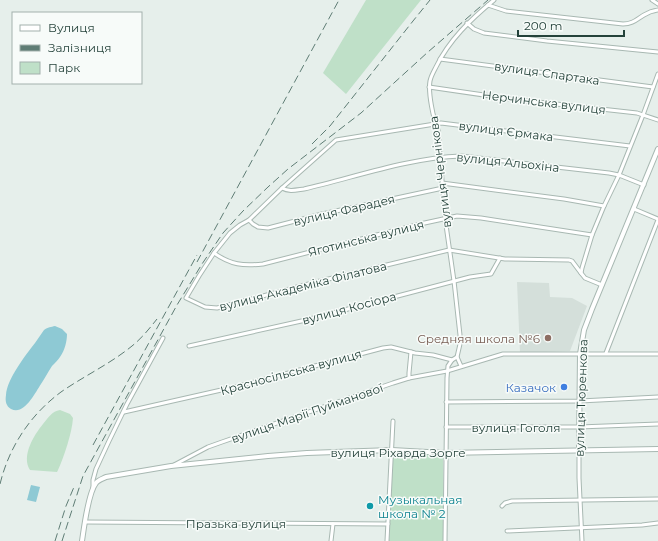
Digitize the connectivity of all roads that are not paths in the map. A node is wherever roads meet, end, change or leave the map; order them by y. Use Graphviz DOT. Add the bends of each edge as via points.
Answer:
graph roads {
  1 [pos="494,0"];
  2 [pos="652,0"];
  3 [pos="658,4"];
  4 [pos="488,5"];
  5 [pos="658,10"];
  6 [pos="467,24"];
  7 [pos="658,52"];
  8 [pos="440,58"];
  9 [pos="658,74"];
  10 [pos="429,87"];
  11 [pos="653,87"];
  12 [pos="643,115"];
  13 [pos="658,120"];
  14 [pos="435,123"];
  15 [pos="630,146"];
  16 [pos="658,149"];
  17 [pos="441,157"];
  18 [pos="619,175"];
  19 [pos="442,183"];
  20 [pos="644,185"];
  21 [pos="282,188"];
  22 [pos="442,188"];
  23 [pos="604,206"];
  24 [pos="634,209"];
  25 [pos="446,218"];
  26 [pos="658,219"];
  27 [pos="249,220"];
  28 [pos="592,235"];
  29 [pos="449,250"];
  30 [pos="214,253"];
  31 [pos="500,258"];
  32 [pos="581,273"];
  33 [pos="454,281"];
  34 [pos="602,285"];
  35 [pos="163,338"];
  36 [pos="189,346"];
  37 [pos="411,352"];
  38 [pos="606,353"];
  39 [pos="580,354"];
  40 [pos="658,354"];
  41 [pos="457,357"];
  42 [pos="452,360"];
  43 [pos="461,366"];
  44 [pos="447,371"];
  45 [pos="409,378"];
  46 [pos="658,397"];
  47 [pos="580,401"];
  48 [pos="446,402"];
  49 [pos="124,412"];
  50 [pos="393,421"];
  51 [pos="658,424"];
  52 [pos="446,427"];
  53 [pos="580,427"];
  54 [pos="658,449"];
  55 [pos="392,450"];
  56 [pos="579,450"];
  57 [pos="445,453"];
  58 [pos="171,466"];
  59 [pos="94,486"];
  60 [pos="658,499"];
  61 [pos="580,500"];
  62 [pos="502,506"];
  63 [pos="85,522"];
  64 [pos="658,523"];
  65 [pos="333,524"];
  66 [pos="388,524"];
  67 [pos="581,527"];
  68 [pos="508,531"];
  69 [pos="82,541"];
  70 [pos="331,541"];
  71 [pos="387,541"];
  72 [pos="445,541"];
  73 [pos="582,541"];
  1 -- 4 [label="street, вулиця Чернікова"];
  2 -- 3 [label="street"];
  4 -- 5 [label="street" via="506,11 623,24 633,23 646,13"];
  4 -- 6 [label="street, вулиця Чернікова"];
  6 -- 7 [label="street" via="484,33"];
  6 -- 8 [label="street, вулиця Чернікова"];
  8 -- 10 [label="street, вулиця Чернікова"];
  8 -- 11 [label="street, вулиця Спартака"];
  9 -- 11 [label="street"];
  10 -- 12 [label="street, Нерчинська вулиця"];
  10 -- 14 [label="street, вулиця Чернікова"];
  11 -- 12 [label="street"];
  12 -- 13 [label="street, Нерчинська вулиця"];
  12 -- 15 [label="street"];
  14 -- 15 [label="street, вулиця Єрмака"];
  14 -- 17 [label="street, вулиця Чернікова"];
  14 -- 21 [label="street, вулиця Єрмака" via="336,140"];
  15 -- 18 [label="street"];
  16 -- 20 [label="street, вулиця Тюренкова"];
  17 -- 18 [label="street, вулиця Альохіна" via="468,156"];
  17 -- 19 [label="street, вулиця Чернікова"];
  17 -- 21 [label="street, вулиця Альохіна" via="304,189 291,191"];
  18 -- 20 [label="street, вулиця Альохіна"];
  18 -- 23 [label="street"];
  19 -- 22 [label="street, вулиця Чернікова"];
  19 -- 23 [label="street"];
  20 -- 24 [label="street, вулиця Тюренкова"];
  21 -- 27 [label="street, вулиця Академіка Філатова"];
  22 -- 25 [label="street, вулиця Чернікова"];
  22 -- 27 [label="street, вулиця Фарадея" via="268,228 258,227"];
  23 -- 28 [label="street"];
  24 -- 26 [label="street"];
  24 -- 34 [label="street, вулиця Тюренкова"];
  25 -- 28 [label="street, Яготинська вулиця" via="482,218"];
  25 -- 29 [label="street, вулиця Чернікова"];
  25 -- 30 [label="street, Яготинська вулиця" via="263,264 239,265"];
  26 -- 38 [label="street"];
  27 -- 30 [label="street, вулиця Академіка Філатова" via="230,233"];
  28 -- 32 [label="street"];
  29 -- 30 [label="street, вулиця Академіка Філатова" via="217,308 205,308 186,298"];
  29 -- 31 [label="street"];
  29 -- 33 [label="street, вулиця Чернікова"];
  31 -- 32 [label="street" via="572,261"];
  31 -- 33 [label="street, вулиця Косіора" via="491,274"];
  32 -- 34 [label="street" via="585,278"];
  33 -- 36 [label="street, вулиця Косіора" via="306,320"];
  33 -- 41 [label="street, вулиця Чернікова" via="460,334"];
  34 -- 39 [label="street, вулиця Тюренкова" via="586,322"];
  35 -- 49 [label="street"];
  37 -- 42 [label="street, Красносільська вулиця"];
  37 -- 45 [label="street"];
  37 -- 49 [label="street, Красносільська вулиця" via="391,347 383,348 239,386"];
  38 -- 39 [label="street"];
  38 -- 40 [label="street"];
  39 -- 43 [label="street" via="512,353"];
  39 -- 47 [label="street, вулиця Тюренкова"];
  41 -- 42 [label="street"];
  41 -- 43 [label="street"];
  42 -- 44 [label="street"];
  43 -- 44 [label="street"];
  44 -- 45 [label="street, вулиця Марії Пуйманової"];
  44 -- 48 [label="street"];
  45 -- 58 [label="street, вулиця Марії Пуйманової" via="208,447"];
  46 -- 47 [label="street"];
  47 -- 48 [label="street"];
  47 -- 53 [label="street, вулиця Тюренкова"];
  48 -- 52 [label="street"];
  49 -- 59 [label="street" via="96,469"];
  50 -- 55 [label="street"];
  51 -- 53 [label="street, вулиця Гоголя"];
  52 -- 53 [label="street, вулиця Гоголя"];
  52 -- 57 [label="street"];
  53 -- 56 [label="street, вулиця Тюренкова"];
  54 -- 56 [label="street, вулиця Ріхарда Зорге"];
  55 -- 57 [label="street, вулиця Ріхарда Зорге"];
  55 -- 58 [label="street, вулиця Ріхарда Зорге" via="307,453"];
  55 -- 66 [label="street"];
  56 -- 57 [label="street, вулиця Ріхарда Зорге"];
  56 -- 61 [label="street, вулиця Тюренкова"];
  57 -- 72 [label="street"];
  58 -- 59 [label="street, вулиця Ріхарда Зорге" via="106,477"];
  59 -- 63 [label="street"];
  60 -- 61 [label="street"];
  61 -- 62 [label="street" via="512,501"];
  61 -- 67 [label="street, вулиця Тюренкова"];
  63 -- 65 [label="street, Празька вулиця"];
  63 -- 69 [label="street"];
  64 -- 67 [label="street"];
  65 -- 66 [label="street, Празька вулиця"];
  65 -- 70 [label="street"];
  66 -- 71 [label="street"];
  67 -- 68 [label="street"];
  67 -- 73 [label="street, вулиця Тюренкова"];
}
